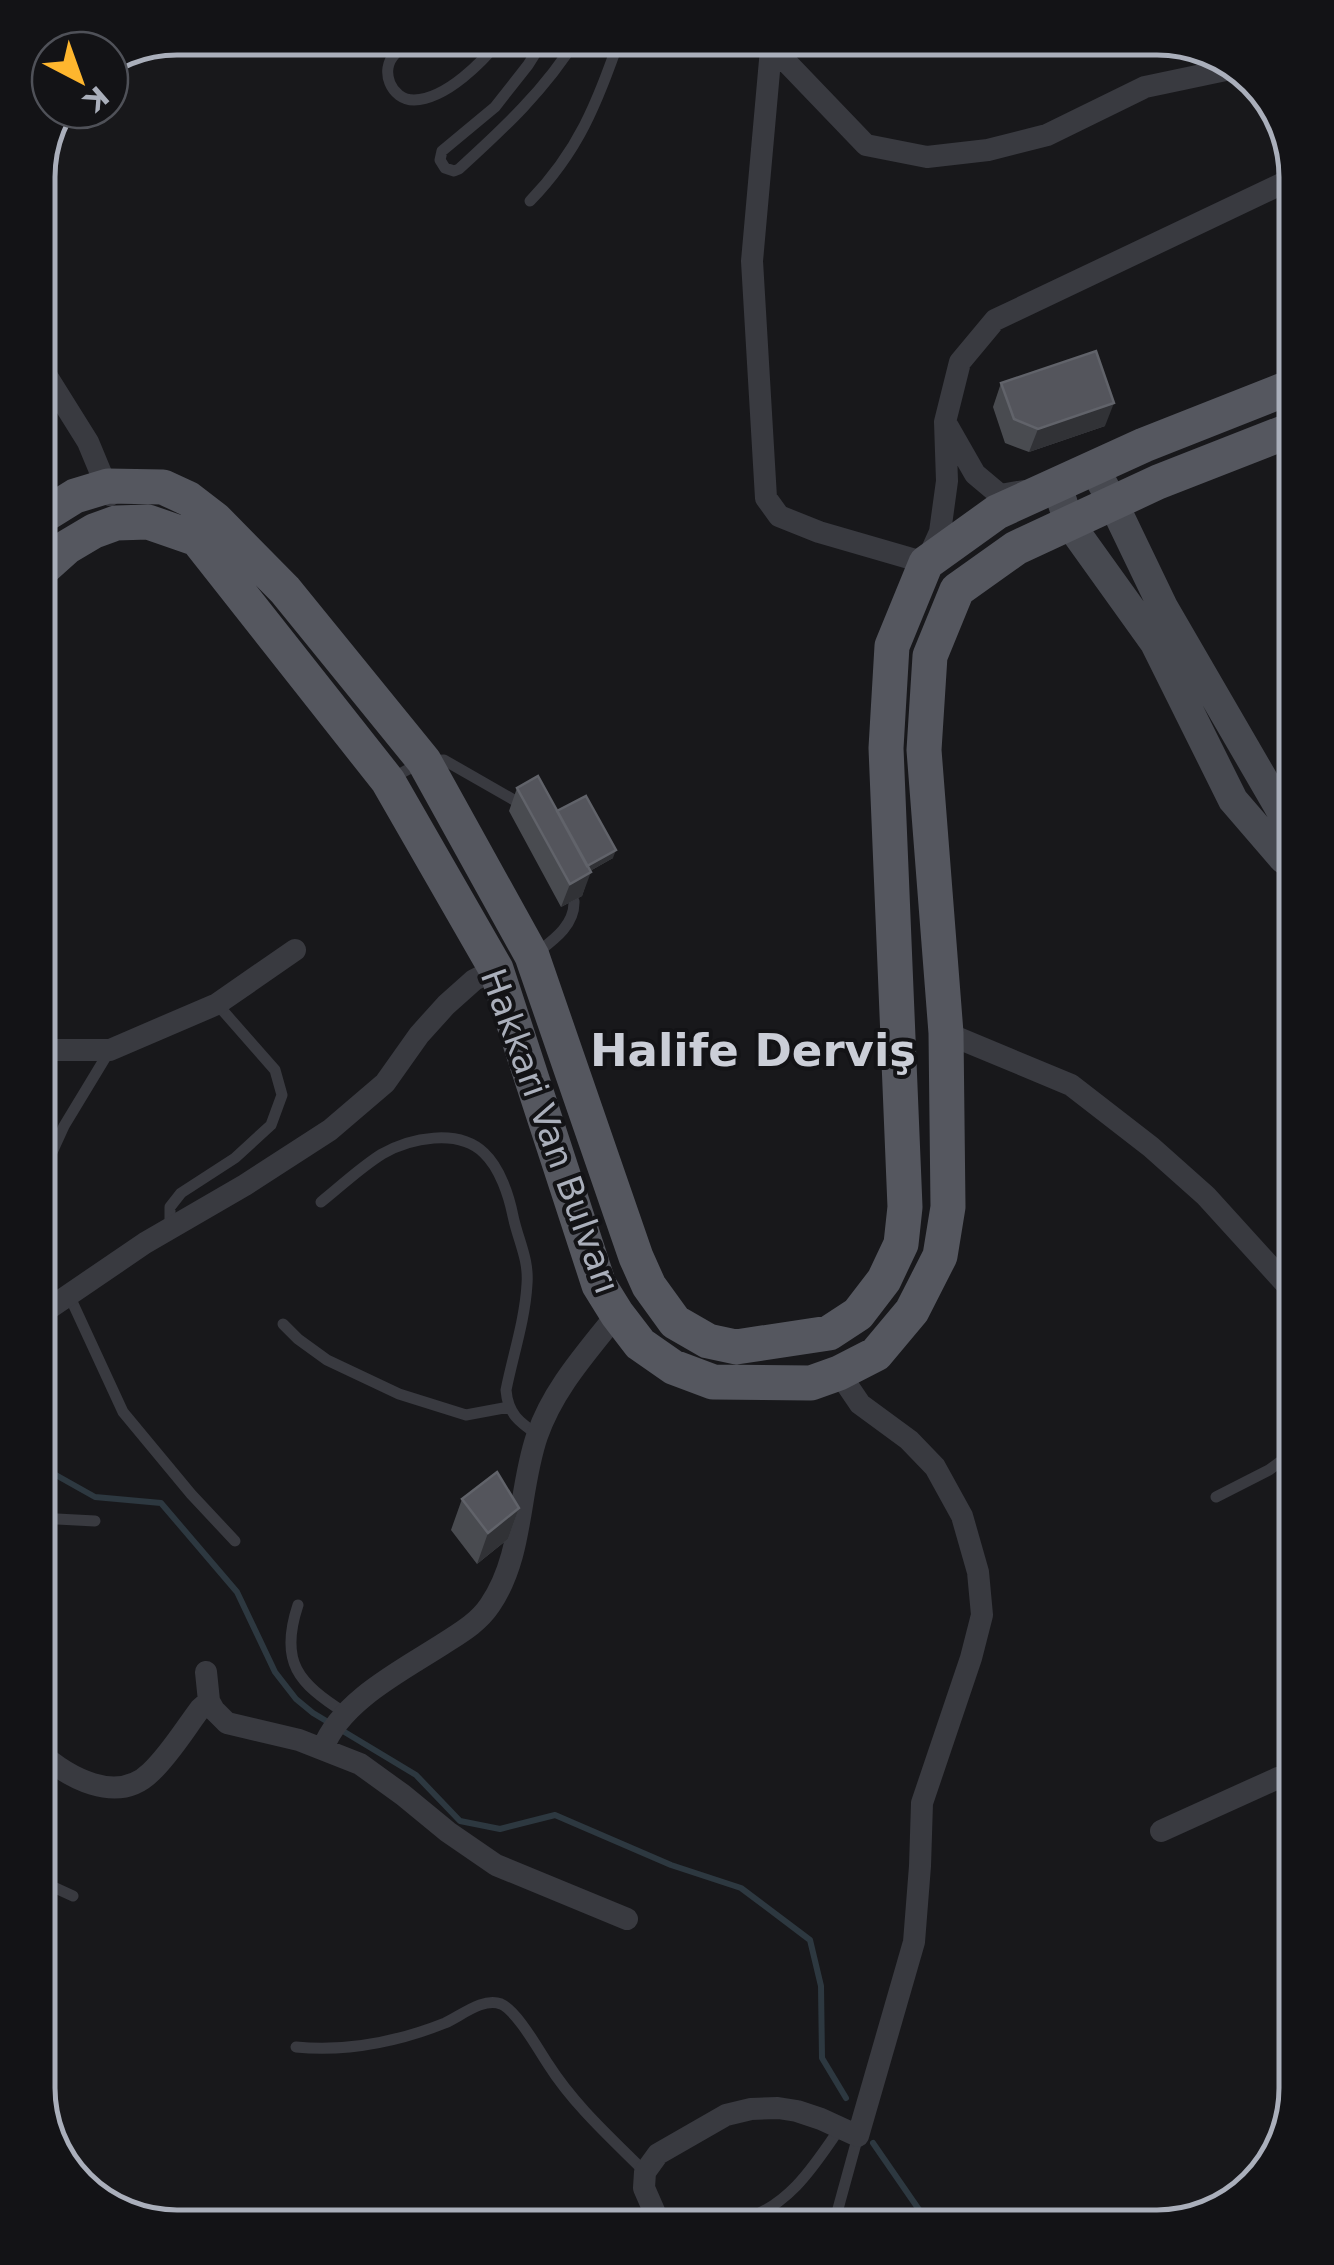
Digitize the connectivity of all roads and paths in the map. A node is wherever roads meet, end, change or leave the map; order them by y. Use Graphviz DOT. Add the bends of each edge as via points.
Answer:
graph roads {
  1 [pos="395,55"];
  2 [pos="487,55"];
  3 [pos="534,55"];
  4 [pos="566,55"];
  5 [pos="614,55"];
  6 [pos="770,55"];
  7 [pos="783,55"];
  8 [pos="1218,72"];
  9 [pos="1279,185"];
  10 [pos="530,201"];
  11 [pos="55,389"];
  12 [pos="1279,392"];
  13 [pos="945,422"];
  14 [pos="1279,435"];
  15 [pos="1094,468"];
  16 [pos="1057,485"];
  17 [pos="108,486"];
  18 [pos="1114,503"];
  19 [pos="55,508"];
  20 [pos="1069,523"];
  21 [pos="116,524"];
  22 [pos="55,558"];
  23 [pos="926,563"];
  24 [pos="424,761"];
  25 [pos="388,780"];
  26 [pos="522,804"];
  27 [pos="1279,807"];
  28 [pos="1279,852"];
  29 [pos="574,901"];
  30 [pos="294,950"];
  31 [pos="532,956"];
  32 [pos="496,970"];
  33 [pos="217,1004"];
  34 [pos="946,1033"];
  35 [pos="55,1050"];
  36 [pos="110,1050"];
  37 [pos="55,1146"];
  38 [pos="321,1202"];
  39 [pos="170,1229"];
  40 [pos="1279,1276"];
  41 [pos="69,1295"];
  42 [pos="55,1304"];
  43 [pos="616,1314"];
  44 [pos="283,1324"];
  45 [pos="839,1374"];
  46 [pos="509,1407"];
  47 [pos="538,1435"];
  48 [pos="1279,1463"];
  49 [pos="1216,1497"];
  50 [pos="55,1519"];
  51 [pos="95,1521"];
  52 [pos="235,1541"];
  53 [pos="298,1605"];
  54 [pos="206,1672"];
  55 [pos="209,1701"];
  56 [pos="333,1729"];
  57 [pos="55,1765"];
  58 [pos="1279,1778"];
  59 [pos="1161,1832"];
  60 [pos="55,1888"];
  61 [pos="73,1896"];
  62 [pos="627,1919"];
  63 [pos="296,2047"];
  64 [pos="849,2132"];
  65 [pos="645,2172"];
  66 [pos="654,2210"];
  67 [pos="765,2210"];
  68 [pos="836,2210"];
  1 -- 2 [label="lane" via="389,82 407,99 458,81"];
  3 -- 4 [label="lane" via="495,107 442,151 445,168 458,169 510,121"];
  5 -- 10 [label="lane" via="584,130"];
  6 -- 23 [label="street" via="752,261 766,498 779,516"];
  7 -- 8 [label="street" via="866,145 927,157 1047,136 1145,87"];
  9 -- 13 [label="street" via="996,320 960,362"];
  11 -- 17 [label="street"];
  12 -- 15 [label="main road"];
  13 -- 16 [label="street" via="975,474 1000,495"];
  13 -- 23 [label="street" via="947,481 940,532"];
  14 -- 18 [label="main road, Hakkari Van Bulvarı"];
  15 -- 16 [label="main road"];
  15 -- 18 [label="street"];
  16 -- 20 [label="street"];
  16 -- 23 [label="main road" via="997,512"];
  17 -- 19 [label="main road, Hakkari Van Bulvarı"];
  17 -- 21 [label="street"];
  17 -- 24 [label="main road, Hakkari Van Bulvarı" via="163,487 216,518 285,590"];
  18 -- 20 [label="main road, Hakkari Van Bulvarı"];
  18 -- 27 [label="street" via="1163,608"];
  20 -- 28 [label="street" via="1154,642 1234,800"];
  20 -- 34 [label="main road, Hakkari Van Bulvarı" via="1016,548 957,590 930,656 924,750"];
  21 -- 22 [label="main road, Hakkari Van Bulvarı"];
  21 -- 25 [label="main road, Hakkari Van Bulvarı" via="148,522 198,539"];
  23 -- 31 [label="main road, Hakkari Van Bulvarı" via="892,646 886,748 905,1207 901,1244 858,1314 829,1333 736,1347 708,1341 675,1322 636,1257"];
  24 -- 25 [label="lane"];
  24 -- 26 [label="lane" via="444,760"];
  24 -- 31 [label="main road, Hakkari Van Bulvarı"];
  25 -- 32 [label="main road, Hakkari Van Bulvarı"];
  29 -- 31 [label="lane" via="568,925"];
  30 -- 33 [label="street"];
  31 -- 32 [label="lane"];
  32 -- 39 [label="street" via="446,1005 386,1082 330,1130"];
  32 -- 43 [label="main road, Hakkari Van Bulvarı" via="599,1286"];
  33 -- 36 [label="street"];
  33 -- 39 [label="lane" via="276,1070 282,1095 272,1125 181,1193 170,1208"];
  34 -- 40 [label="street" via="1071,1085 1206,1196"];
  34 -- 45 [label="main road, Hakkari Van Bulvarı" via="948,1207 940,1256 912,1311 876,1354"];
  35 -- 36 [label="street"];
  36 -- 37 [label="lane"];
  38 -- 46 [label="lane" via="383,1154 416,1141 451,1139 484,1153 506,1192 527,1268 506,1390"];
  39 -- 41 [label="street"];
  41 -- 42 [label="street"];
  41 -- 52 [label="lane" via="123,1412"];
  43 -- 45 [label="main road, Hakkari Van Bulvarı" via="640,1344 673,1367 713,1382 810,1382"];
  43 -- 47 [label="street" via="562,1386"];
  44 -- 46 [label="lane" via="328,1360 399,1394 466,1415"];
  45 -- 64 [label="street" via="860,1404 936,1467 962,1516 982,1614 922,1803 914,1942"];
  46 -- 47 [label="lane"];
  47 -- 56 [label="street" via="516,1542 489,1607 368,1694"];
  48 -- 49 [label="lane"];
  50 -- 51 [label="lane"];
  53 -- 56 [label="lane" via="292,1658"];
  54 -- 55 [label="street"];
  55 -- 56 [label="street" via="234,1726 275,1733"];
  55 -- 57 [label="street" via="152,1772 134,1784 88,1783"];
  56 -- 62 [label="street" via="360,1764 496,1865"];
  58 -- 59 [label="street"];
  60 -- 61 [label="lane"];
  63 -- 65 [label="lane" via="376,2044 484,2003 501,2004 567,2091"];
  64 -- 65 [label="street" via="797,2111 751,2109 726,2115 658,2154"];
  64 -- 67 [label="lane" via="787,2197"];
  64 -- 68 [label="lane"];
  65 -- 66 [label="street"];
}
